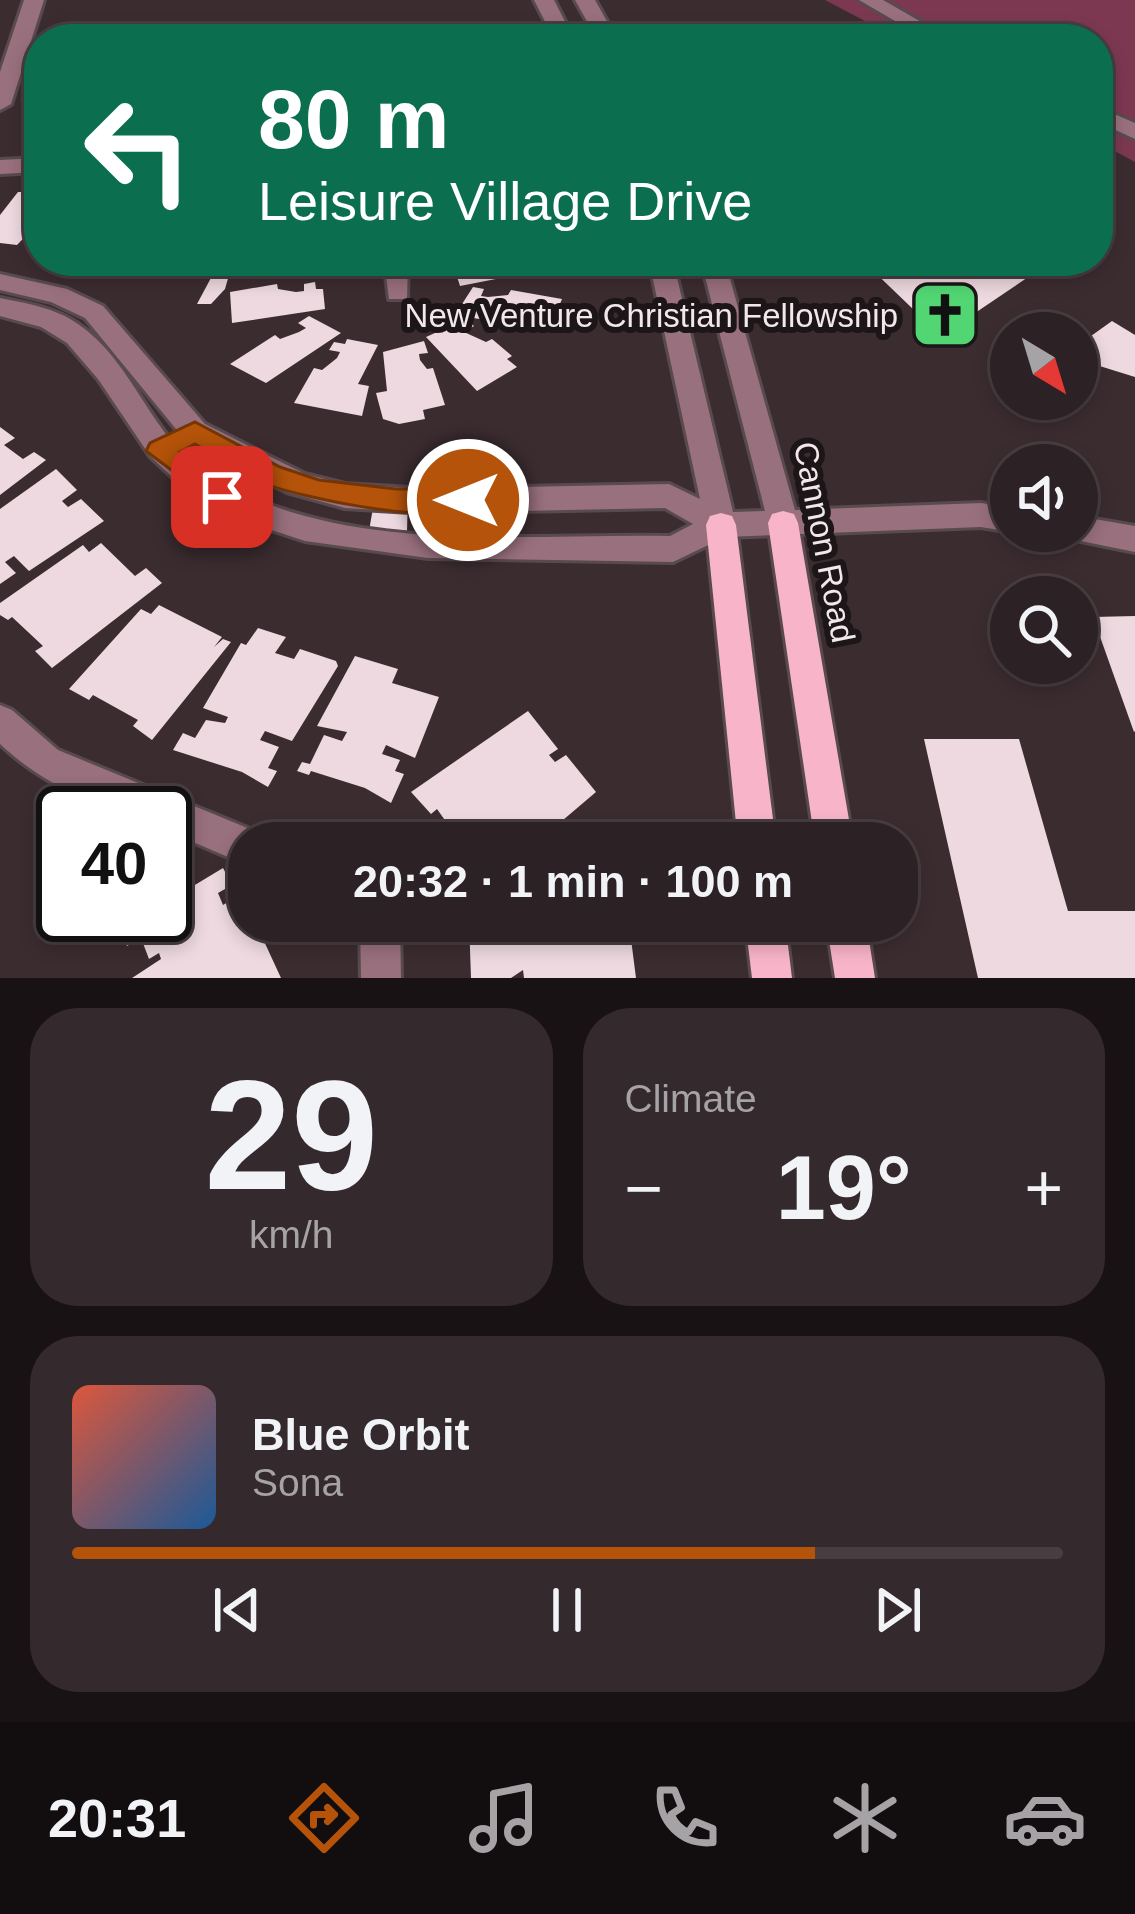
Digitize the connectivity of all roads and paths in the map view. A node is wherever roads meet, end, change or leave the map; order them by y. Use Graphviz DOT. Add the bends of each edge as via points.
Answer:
graph roads {
  1 [pos="869,0"];
  2 [pos="913,24"];
  3 [pos="24,31"];
  4 [pos="0,104"];
  5 [pos="397,276"];
  6 [pos="665,276"];
  7 [pos="717,276"];
  8 [pos="0,282"];
  9 [pos="398,293"];
  10 [pos="0,307"];
  11 [pos="195,432"];
  12 [pos="159,451"];
  13 [pos="990,516"];
  14 [pos="783,523"];
  15 [pos="721,525"];
  16 [pos="1098,533"];
  17 [pos="1135,539"];
  18 [pos="0,721"];
  19 [pos="755,822"];
  20 [pos="831,822"];
  21 [pos="228,838"];
  22 [pos="380,942"];
  23 [pos="768,942"];
  24 [pos="849,942"];
  25 [pos="381,978"];
  26 [pos="772,978"];
  27 [pos="855,978"];
  1 -- 2 [label="street"];
  3 -- 4 [label="street"];
  5 -- 9 [label="street"];
  6 -- 15 [label="street"];
  7 -- 14 [label="street, Cannon Road"];
  8 -- 11 [label="street" via="94,312"];
  10 -- 12 [label="street" via="76,336"];
  11 -- 12 [label="street"];
  11 -- 15 [label="street" via="271,474 345,496 669,496"];
  12 -- 15 [label="street" via="244,510 322,536 673,549"];
  13 -- 14 [label="street"];
  14 -- 15 [label="street"];
  14 -- 20 [label="main road, Cannon Road"];
  15 -- 19 [label="main road"];
  16 -- 17 [label="street"];
  18 -- 21 [label="street" via="45,762"];
  22 -- 25 [label="street"];
  23 -- 26 [label="main road"];
  24 -- 27 [label="main road"];
}
